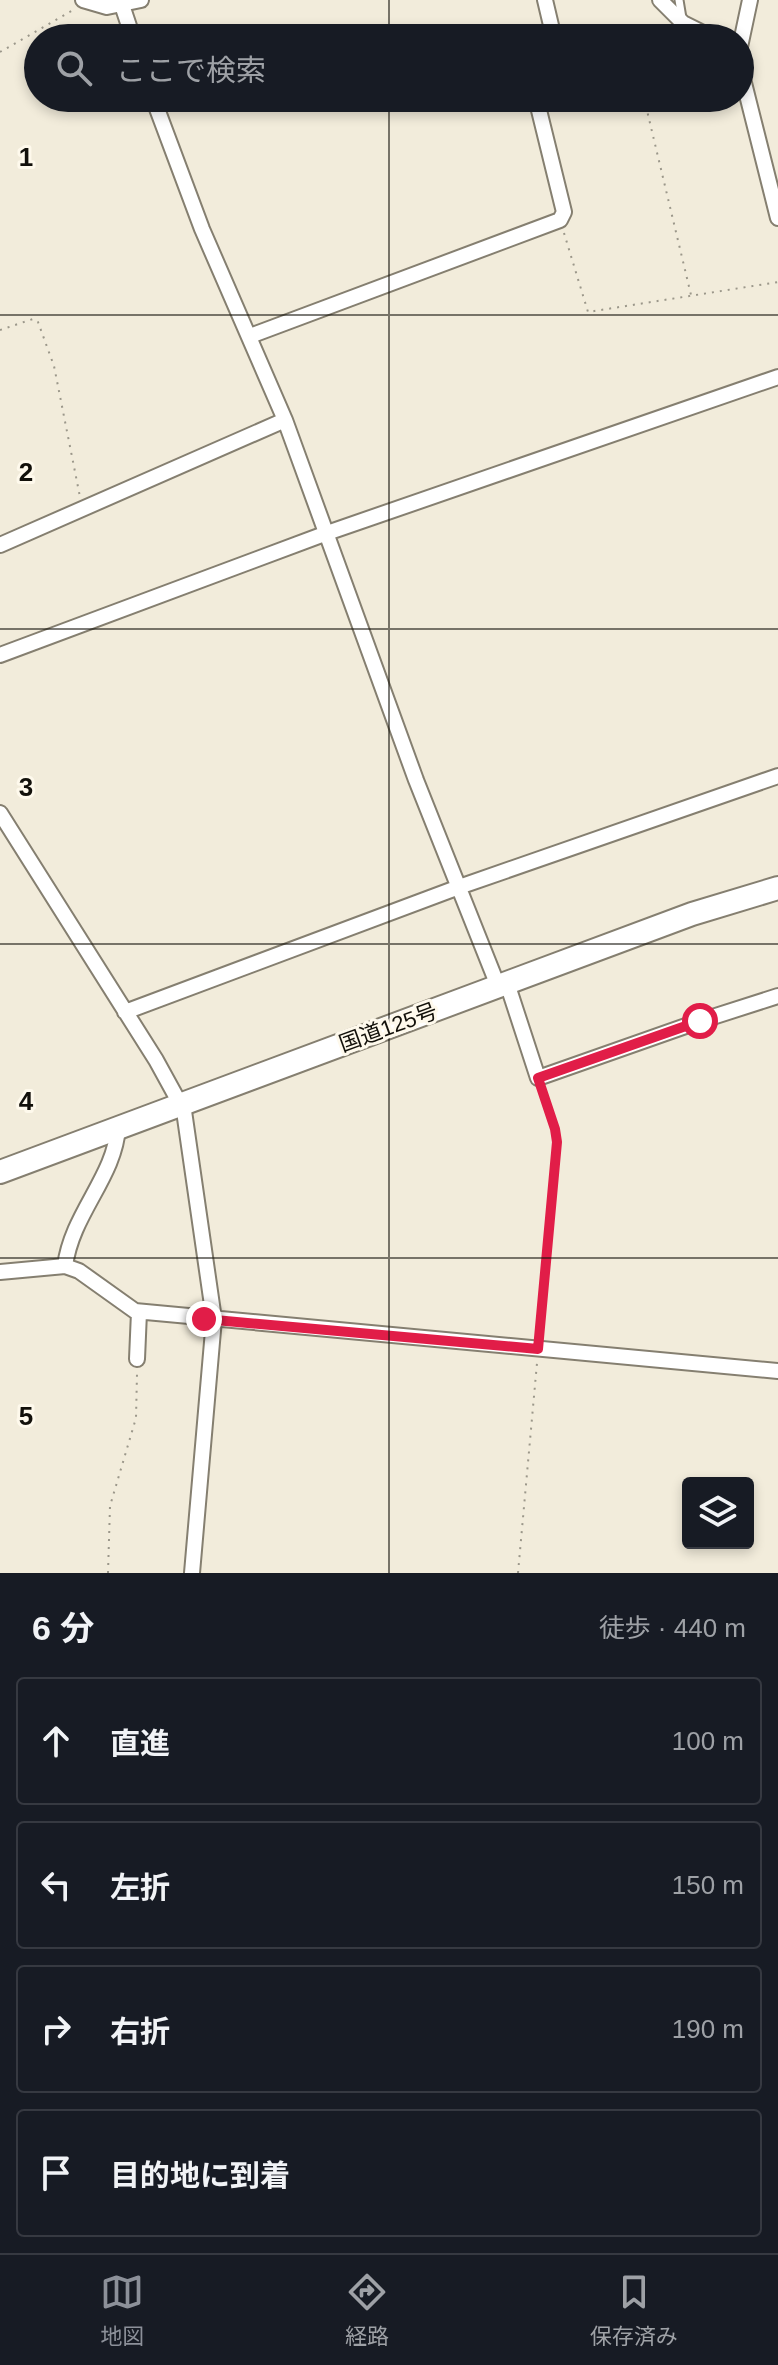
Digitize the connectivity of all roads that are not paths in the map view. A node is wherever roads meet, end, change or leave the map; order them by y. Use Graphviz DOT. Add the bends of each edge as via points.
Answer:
graph roads {
  1 [pos="83,0"];
  2 [pos="141,0"];
  3 [pos="545,0"];
  4 [pos="660,0"];
  5 [pos="679,0"];
  6 [pos="750,0"];
  7 [pos="122,5"];
  8 [pos="683,23"];
  9 [pos="128,24"];
  10 [pos="551,24"];
  11 [pos="745,24"];
  12 [pos="158,112"];
  13 [pos="539,112"];
  14 [pos="751,112"];
  15 [pos="778,218"];
  16 [pos="250,336"];
  17 [pos="778,377"];
  18 [pos="285,420"];
  19 [pos="327,533"];
  20 [pos="0,545"];
  21 [pos="0,655"];
  22 [pos="778,776"];
  23 [pos="0,813"];
  24 [pos="459,887"];
  25 [pos="778,888"];
  26 [pos="503,984"];
  27 [pos="778,996"];
  28 [pos="125,1012"];
  29 [pos="182,1103"];
  30 [pos="118,1127"];
  31 [pos="0,1172"];
  32 [pos="65,1266"];
  33 [pos="0,1272"];
  34 [pos="139,1312"];
  35 [pos="214,1319"];
  36 [pos="137,1359"];
  37 [pos="778,1371"];
  38 [pos="192,1573"];
  1 -- 7 [label="street"];
  2 -- 7 [label="street"];
  3 -- 10 [label="street"];
  4 -- 8 [label="street"];
  5 -- 8 [label="lane"];
  6 -- 11 [label="street"];
  7 -- 9 [label="street"];
  12 -- 16 [label="street"];
  13 -- 16 [label="street" via="564,212 560,220"];
  14 -- 15 [label="street"];
  16 -- 18 [label="street"];
  17 -- 19 [label="street"];
  18 -- 19 [label="street"];
  18 -- 20 [label="street"];
  19 -- 21 [label="street"];
  19 -- 24 [label="street"];
  22 -- 24 [label="street"];
  23 -- 28 [label="street"];
  24 -- 26 [label="street"];
  24 -- 28 [label="street"];
  25 -- 26 [label="highway, 国道125号"];
  26 -- 27 [label="street" via="538,1078"];
  26 -- 29 [label="highway, 国道125号"];
  28 -- 29 [label="street"];
  29 -- 30 [label="highway, 国道125号"];
  29 -- 35 [label="street"];
  30 -- 31 [label="highway, 国道125号"];
  30 -- 32 [label="street" via="114,1154 77,1221"];
  32 -- 33 [label="street"];
  32 -- 34 [label="street"];
  34 -- 35 [label="street"];
  34 -- 36 [label="street"];
  35 -- 37 [label="street"];
  35 -- 38 [label="street"];
}
